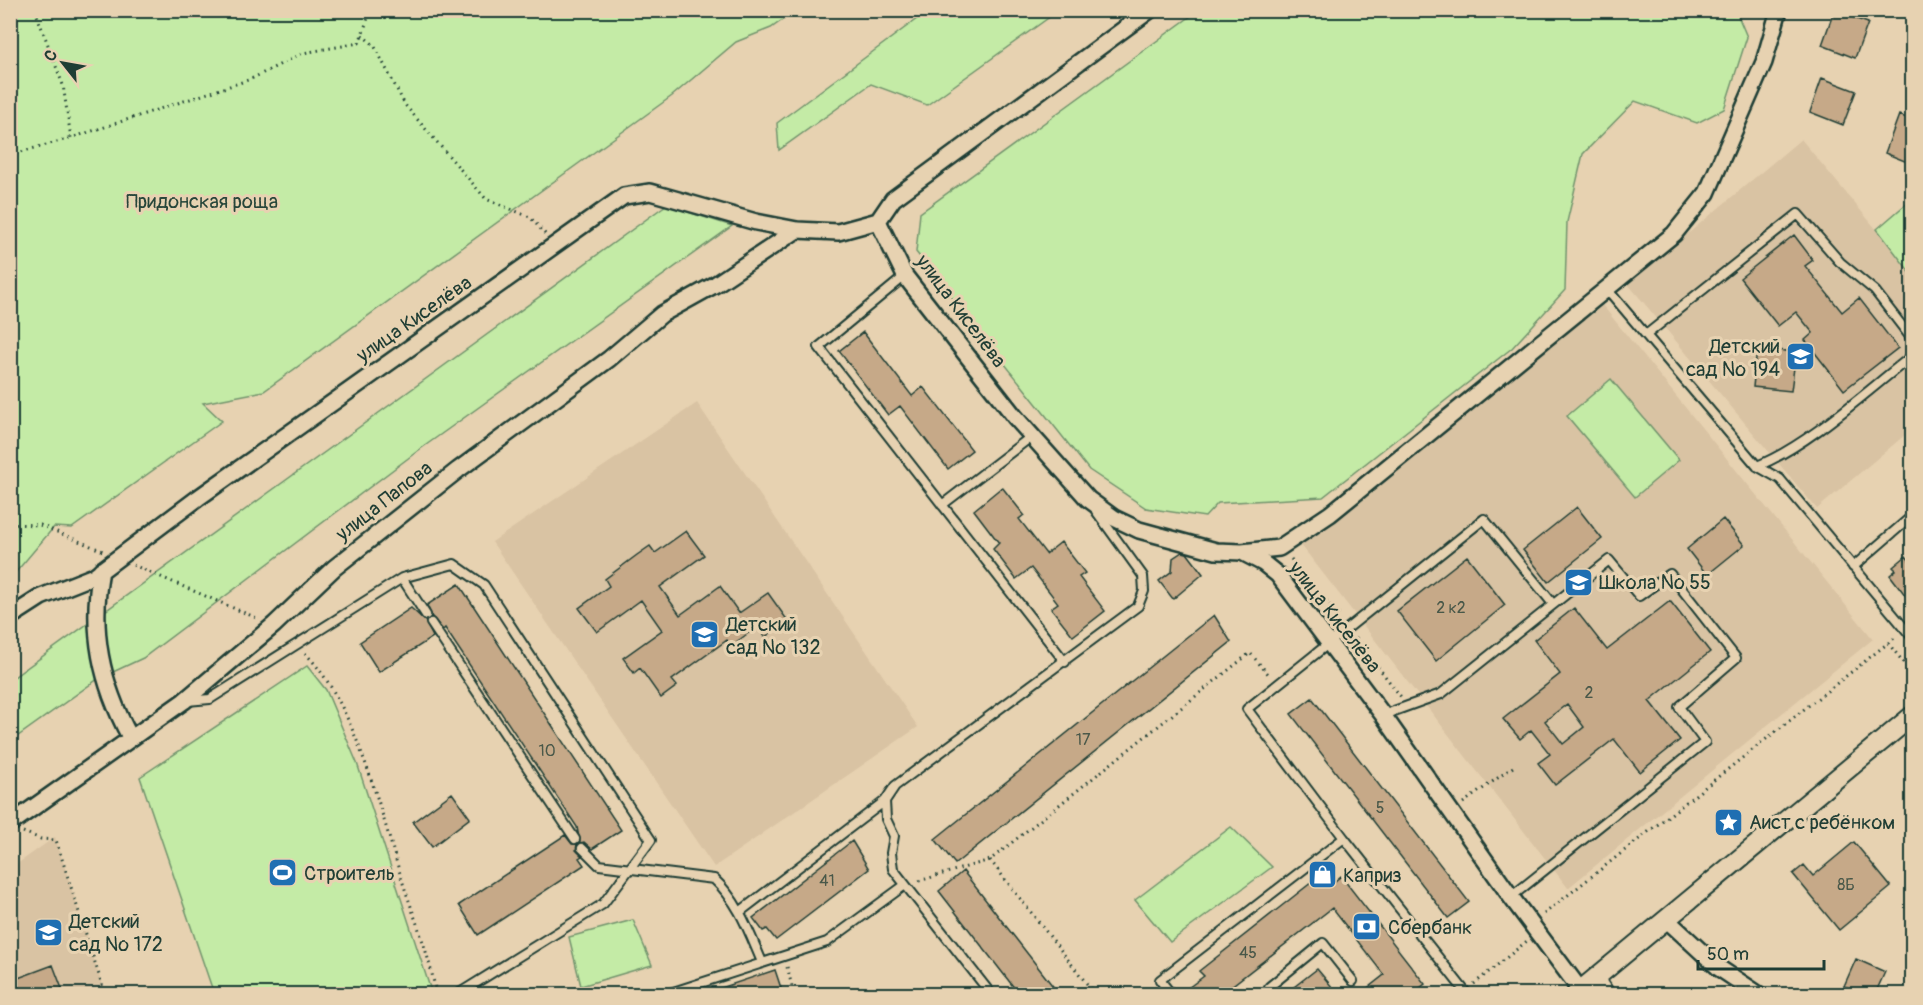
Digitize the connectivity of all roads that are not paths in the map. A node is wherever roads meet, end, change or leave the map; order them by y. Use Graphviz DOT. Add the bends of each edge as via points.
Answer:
graph roads {
  1 [pos="1150,10"];
  2 [pos="1779,10"];
  3 [pos="878,221"];
  4 [pos="796,230"];
  5 [pos="905,276"];
  6 [pos="1607,289"];
  7 [pos="1646,335"];
  8 [pos="1912,339"];
  9 [pos="1912,356"];
  10 [pos="1032,436"];
  11 [pos="1757,466"];
  12 [pos="1088,499"];
  13 [pos="942,505"];
  14 [pos="1912,516"];
  15 [pos="1242,552"];
  16 [pos="1853,567"];
  17 [pos="101,570"];
  18 [pos="402,578"];
  19 [pos="1553,604"];
  20 [pos="426,615"];
  21 [pos="10,617"];
  22 [pos="431,623"];
  23 [pos="1912,638"];
  24 [pos="1328,643"];
  25 [pos="1065,662"];
  26 [pos="184,701"];
  27 [pos="1383,715"];
  28 [pos="1912,716"];
  29 [pos="130,737"];
  30 [pos="885,801"];
  31 [pos="16,828"];
  32 [pos="1344,838"];
  33 [pos="575,840"];
  34 [pos="582,848"];
  35 [pos="629,869"];
  36 [pos="905,885"];
  37 [pos="1511,897"];
  38 [pos="741,911"];
  39 [pos="1666,920"];
  40 [pos="762,962"];
  41 [pos="1596,978"];
  42 [pos="1353,981"];
  43 [pos="1466,993"];
  44 [pos="1579,993"];
  45 [pos="458,994"];
  46 [pos="667,994"];
  47 [pos="991,994"];
  48 [pos="1171,994"];
  49 [pos="1275,994"];
  50 [pos="1606,994"];
  51 [pos="1758,994"];
  1 -- 3 [label="street" via="893,199"];
  2 -- 6 [label="street" via="1764,62 1707,193 1674,234"];
  3 -- 4 [label="street, улица Киселёва" via="838,232"];
  3 -- 5 [label="street, улица Киселёва"];
  4 -- 17 [label="street, улица Киселёва" via="650,192 624,196"];
  4 -- 26 [label="street, улица Папова" via="716,284 662,314 609,359 458,470 334,568"];
  5 -- 10 [label="street, улица Киселёва"];
  5 -- 13 [label="lane" via="819,347"];
  6 -- 7 [label="lane"];
  6 -- 15 [label="street" via="1330,514 1279,548"];
  7 -- 8 [label="lane" via="1798,214 1840,262 1875,291"];
  7 -- 11 [label="lane"];
  9 -- 11 [label="lane" via="1801,442"];
  10 -- 12 [label="street, улица Киселёва"];
  10 -- 13 [label="lane"];
  11 -- 16 [label="lane" via="1780,479"];
  12 -- 15 [label="street, улица Киселёва" via="1139,530 1216,551"];
  12 -- 25 [label="lane" via="1143,576 1144,591 1138,606"];
  13 -- 25 [label="lane"];
  14 -- 16 [label="lane"];
  15 -- 24 [label="street, улица Киселёва" via="1278,575"];
  16 -- 23 [label="lane"];
  17 -- 21 [label="street, улица Киселёва" via="40,597"];
  17 -- 29 [label="street" via="96,599 97,645 111,698"];
  18 -- 20 [label="lane"];
  18 -- 26 [label="lane" via="210,699"];
  18 -- 35 [label="lane" via="454,564 484,585 651,840"];
  19 -- 24 [label="lane" via="1484,519"];
  19 -- 27 [label="lane" via="1440,694"];
  19 -- 37 [label="lane" via="1609,560 1639,596 1670,574 1736,658 1678,707 1705,742"];
  22 -- 33 [label="lane"];
  24 -- 27 [label="street, улица Киселёва"];
  24 -- 32 [label="lane" via="1247,709"];
  25 -- 30 [label="lane" via="896,786"];
  26 -- 29 [label="street, улица Папова"];
  27 -- 37 [label="street, улица Киселёва"];
  28 -- 39 [label="street"];
  29 -- 31 [label="street, улица Папова"];
  30 -- 36 [label="lane" via="886,819 894,836 893,869"];
  30 -- 38 [label="lane"];
  32 -- 43 [label="lane"];
  32 -- 48 [label="lane" via="1160,980"];
  34 -- 35 [label="lane" via="599,865"];
  35 -- 38 [label="lane" via="714,879"];
  35 -- 45 [label="lane" via="603,904"];
  36 -- 40 [label="lane" via="827,942"];
  36 -- 47 [label="lane"];
  37 -- 44 [label="street, улица Киселёва"];
  38 -- 40 [label="lane"];
  39 -- 41 [label="street"];
  39 -- 51 [label="street" via="1719,968"];
  40 -- 46 [label="lane"];
  41 -- 44 [label="street"];
  41 -- 50 [label="street"];
  42 -- 49 [label="lane" via="1323,944 1269,987"];
}
